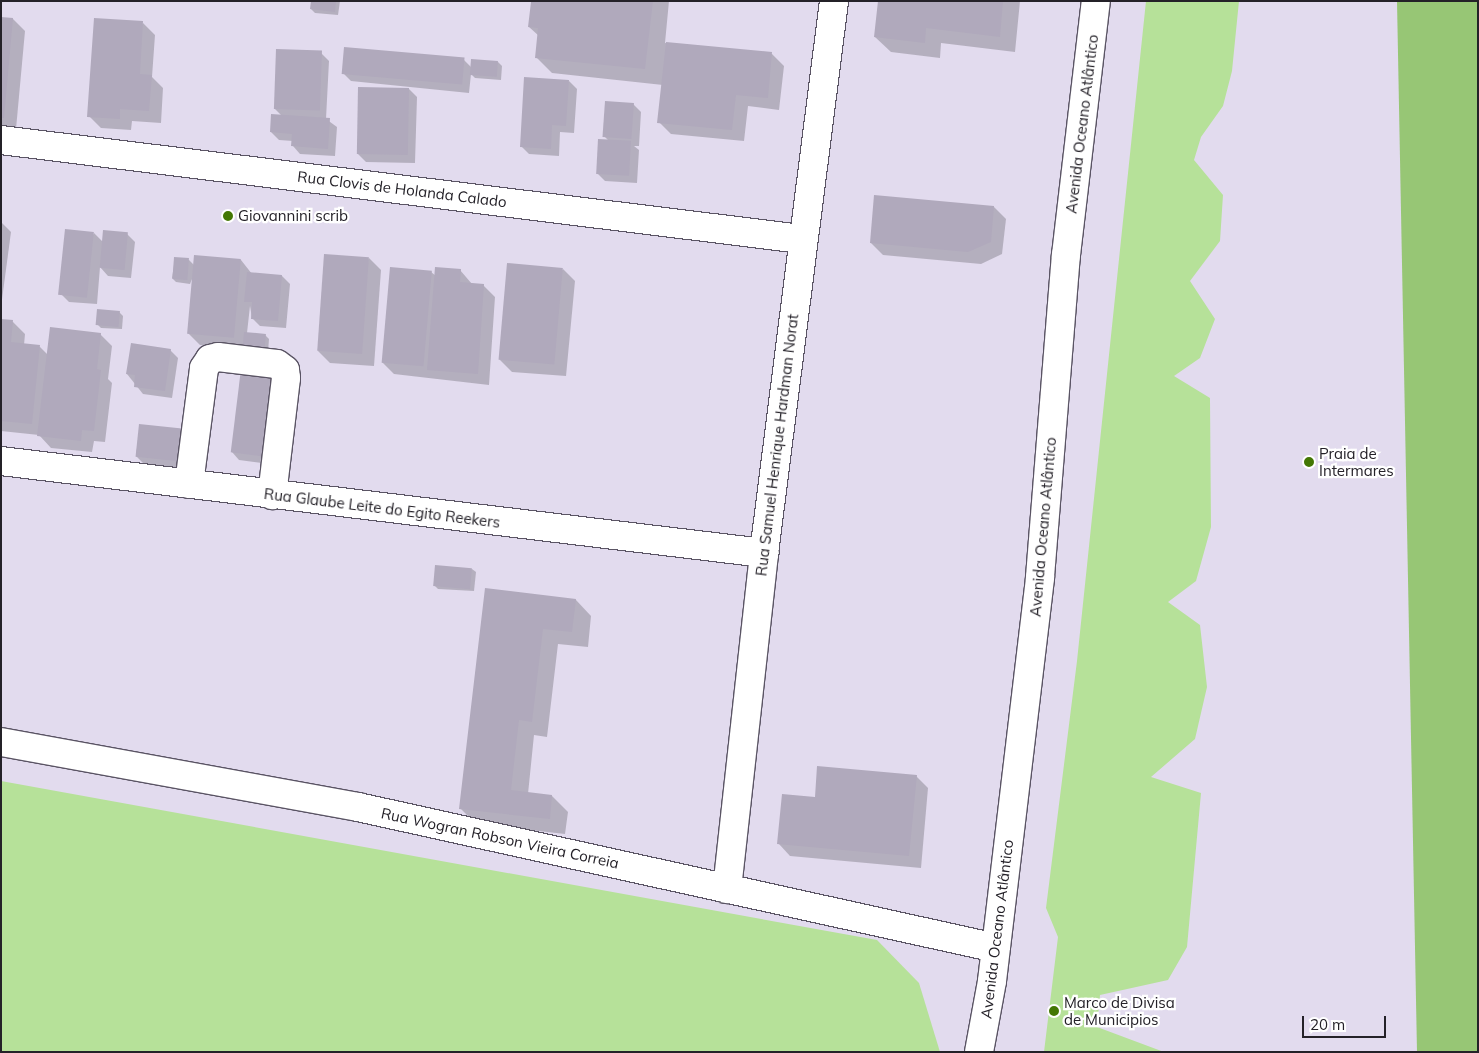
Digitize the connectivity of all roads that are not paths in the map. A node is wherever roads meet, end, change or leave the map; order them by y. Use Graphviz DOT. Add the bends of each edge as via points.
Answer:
graph roads {
  1 [pos="834,1"];
  2 [pos="1096,1"];
  3 [pos="1,140"];
  4 [pos="802,239"];
  5 [pos="1,461"];
  6 [pos="188,484"];
  7 [pos="272,495"];
  8 [pos="764,553"];
  9 [pos="1,742"];
  10 [pos="727,889"];
  11 [pos="996,948"];
  12 [pos="979,1052"];
  1 -- 4 [label="street, Rua Samuel Henrique Hardman Norat"];
  2 -- 11 [label="street, Avenida Oceano Atlântico" via="1066,255 1040,577"];
  3 -- 4 [label="street, Rua Clovis de Holanda Calado"];
  4 -- 8 [label="street, Rua Samuel Henrique Hardman Norat"];
  5 -- 6 [label="street, Rua Glaube Leite do Egito Reekers"];
  6 -- 7 [label="street, Rua Glaube Leite do Egito Reekers"];
  6 -- 7 [label="street" via="207,363 218,357 277,364 285,370 286,378"];
  7 -- 8 [label="street, Rua Glaube Leite do Egito Reekers"];
  8 -- 10 [label="street, Rua Samuel Henrique Hardman Norat"];
  9 -- 10 [label="street, Rua Wogran Robson Vieira Correia" via="358,807"];
  10 -- 11 [label="street, Rua Wogran Robson Vieira Correia"];
  11 -- 12 [label="street, Avenida Oceano Atlântico"];
}
